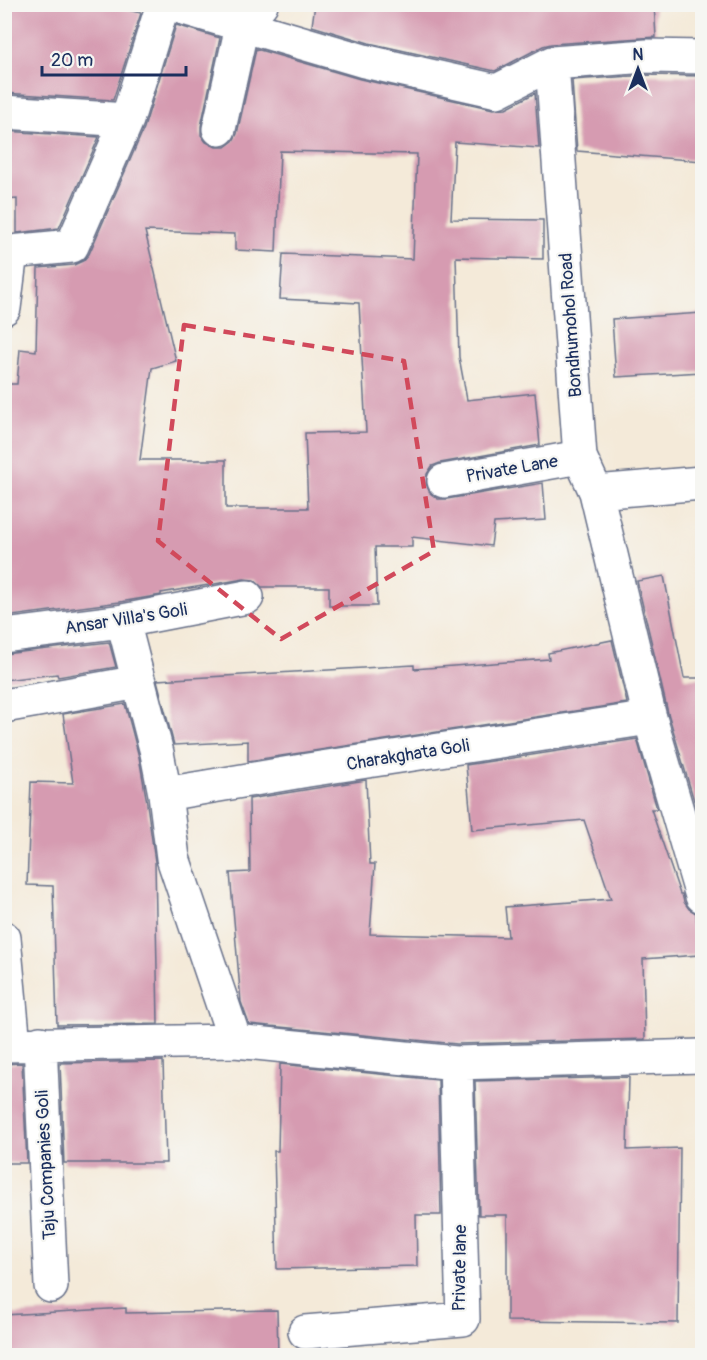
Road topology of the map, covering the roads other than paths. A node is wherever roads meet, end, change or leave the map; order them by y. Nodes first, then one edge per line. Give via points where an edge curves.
1 (163, 4) edge
2 (170, 4) edge
3 (252, 15) edge
4 (702, 57) edge
5 (552, 63) junction
6 (4, 112) edge
7 (127, 120) junction
8 (219, 129) dead end
9 (4, 308) edge
10 (580, 457) junction
11 (444, 481) dead end
12 (702, 483) edge
13 (596, 492) junction
14 (246, 597) dead end
15 (123, 621) junction
16 (4, 636) edge
17 (139, 682) junction
18 (4, 706) edge
19 (650, 718) junction
20 (165, 794) junction
21 (702, 896) edge
22 (4, 938) edge
23 (236, 1041) junction
24 (19, 1044) edge
25 (702, 1056) edge
26 (456, 1063) junction
27 (51, 1286) dead end
28 (305, 1332) dead end

1 - 7 street
2 - 3 street
3 - 5 street via 364,61 497,91
3 - 8 street
4 - 5 street via 647,56
5 - 10 street, Bondhumohol Road
6 - 7 street
7 - 9 street via 72,246 11,252
10 - 11 street, Private Lane
10 - 13 street, Bondhumohol Road
12 - 13 street
13 - 19 street, Bondhumohol Road
14 - 15 street, Ansar Villa's Goli
15 - 16 street, Ansar Villa's Goli
15 - 17 street
17 - 18 street
17 - 20 street
19 - 20 street, Charakghata Goli
19 - 21 street, Bondhumohol Road
20 - 23 street via 173,858
22 - 24 street, Taju Companies Goli
23 - 24 street
23 - 26 street
24 - 27 street, Taju Companies Goli
25 - 26 street
26 - 28 street, Private lane via 463,1319

